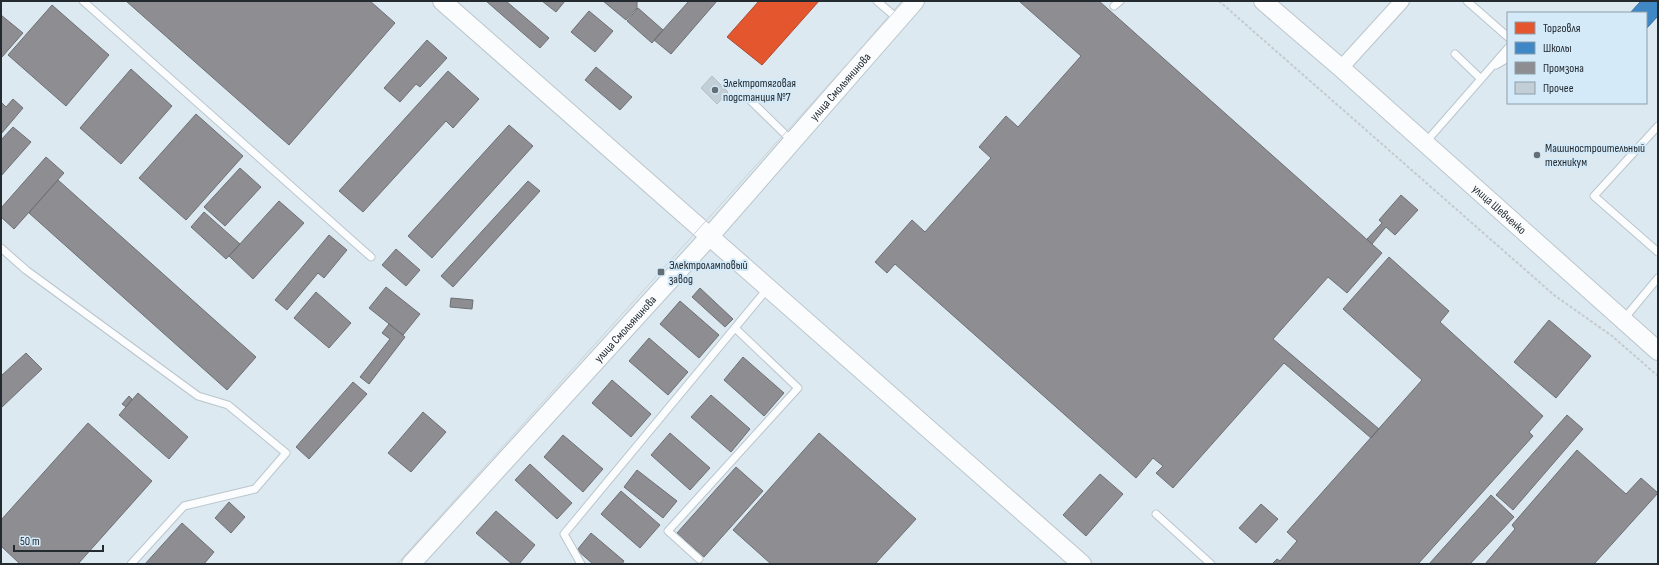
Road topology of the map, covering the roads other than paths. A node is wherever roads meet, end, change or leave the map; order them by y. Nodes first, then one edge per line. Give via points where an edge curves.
1 (82, 1) edge
2 (442, 1) edge
3 (877, 1) edge
4 (915, 1) edge
5 (1263, 1) edge
6 (1402, 1) edge
7 (1467, 1) edge
8 (899, 20) junction
9 (1507, 36) edge
10 (1507, 49) edge
11 (1455, 54) dead end
12 (1507, 59) edge
13 (1341, 68) junction
14 (1491, 68) junction
15 (1482, 79) junction
16 (751, 101) dead end
17 (1658, 126) edge
18 (792, 142) junction
19 (1425, 143) junction
20 (710, 236) junction
21 (1, 248) edge
22 (1658, 252) edge
23 (371, 257) dead end
24 (1658, 278) edge
25 (768, 288) junction
26 (1623, 320) junction
27 (735, 328) junction
28 (1658, 351) edge
29 (1156, 514) dead end
30 (699, 559) dead end
31 (131, 564) edge
32 (411, 564) edge
33 (580, 564) edge
34 (1082, 564) edge
35 (1211, 564) edge

1 - 23 lane
2 - 20 street
3 - 8 lane
4 - 8 street, улица Смольянинова
5 - 13 street, улица Шевченко
6 - 13 street
7 - 9 lane
8 - 18 street, улица Смольянинова
10 - 14 lane
11 - 15 lane
12 - 14 lane
13 - 19 street, улица Шевченко
14 - 15 lane
15 - 19 lane
16 - 18 lane
17 - 22 lane via 1594,196
18 - 20 street, улица Смольянинова
19 - 26 street, улица Шевченко
20 - 25 street
20 - 32 street, улица Смольянинова
21 - 31 lane via 26,270 198,396 228,405 286,453 255,489 184,506
24 - 26 lane
25 - 27 lane
25 - 34 street
26 - 28 street, улица Шевченко
27 - 30 lane via 798,388 668,531
27 - 33 lane via 564,534
29 - 35 lane

